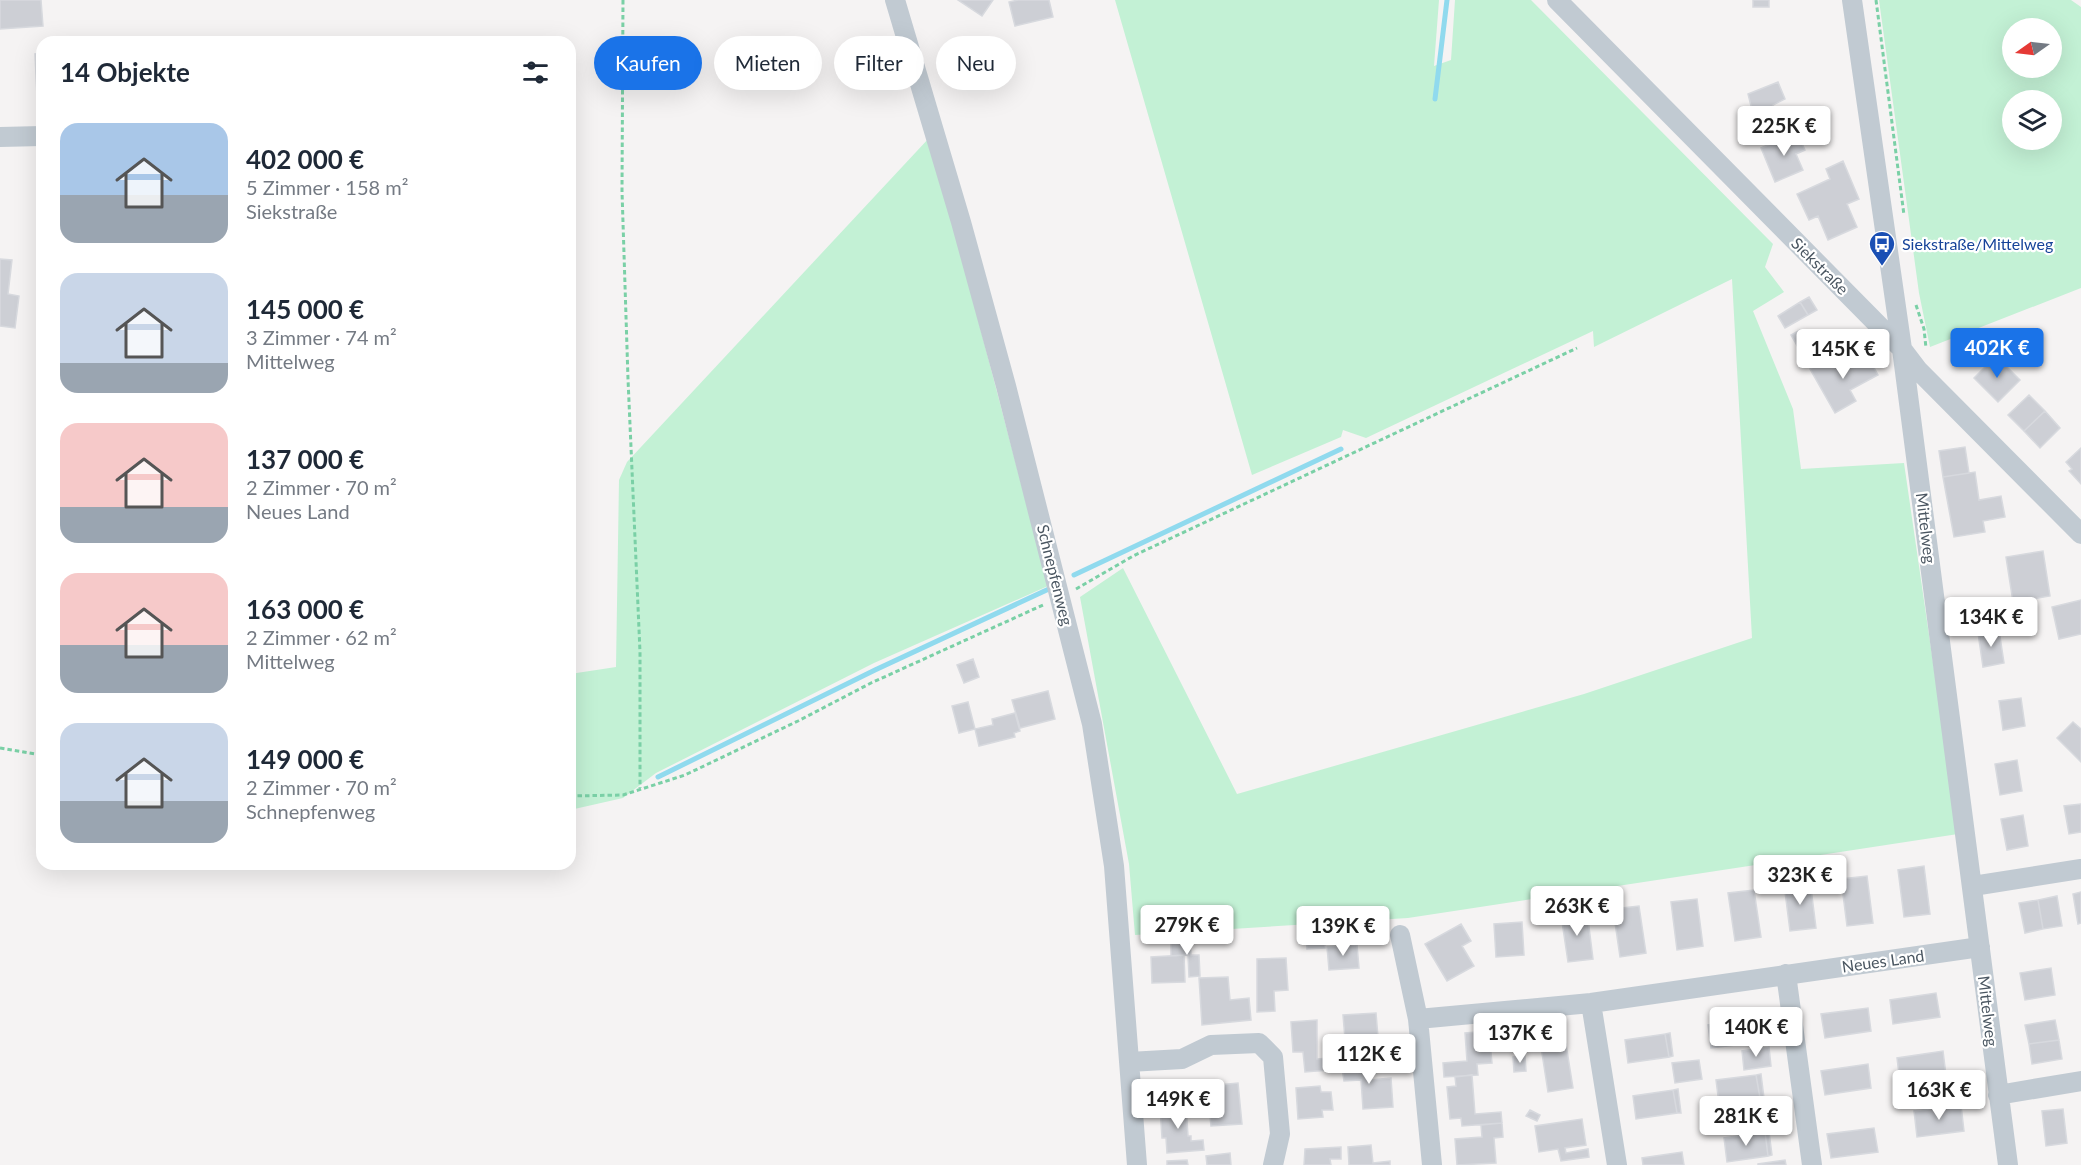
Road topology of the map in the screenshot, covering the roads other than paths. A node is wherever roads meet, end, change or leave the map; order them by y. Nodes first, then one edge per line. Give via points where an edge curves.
1 (895, 0) edge
2 (1557, 0) edge
3 (1852, 0) edge
4 (36, 136) edge
5 (0, 137) edge
6 (1902, 349) junction
7 (2081, 534) edge
8 (2081, 869) edge
9 (1973, 886) junction
10 (1400, 935) dead end
11 (1980, 947) junction
12 (1786, 974) junction
13 (1591, 1003) junction
14 (1418, 1019) junction
15 (1129, 1062) junction
16 (2081, 1081) edge
17 (1998, 1095) junction
18 (1137, 1165) edge
19 (1273, 1165) edge
20 (1432, 1165) edge
21 (1617, 1165) edge
22 (1812, 1165) edge
23 (2008, 1165) edge

1 - 15 street, Schnepfenweg via 961,222 1092,724 1114,866
2 - 6 street, Siekstraße
3 - 6 street, Mittelweg
4 - 5 street
6 - 7 street, Siekstraße via 1918,370
6 - 9 street, Mittelweg
8 - 9 street
9 - 11 street, Mittelweg
10 - 14 street
11 - 12 street, Neues Land
11 - 17 street, Mittelweg via 1989,973
12 - 13 street, Neues Land
12 - 22 street
13 - 14 street, Neues Land
13 - 21 street
14 - 20 street
15 - 18 street, Schnepfenweg
15 - 19 street via 1182,1059 1211,1046 1259,1043 1273,1057 1280,1134
16 - 17 street
17 - 23 street, Mittelweg

